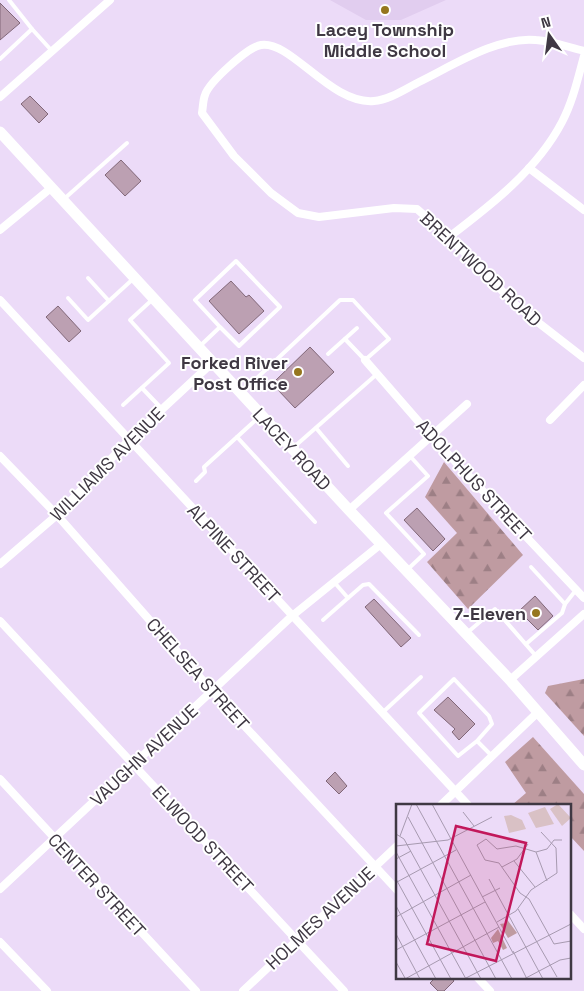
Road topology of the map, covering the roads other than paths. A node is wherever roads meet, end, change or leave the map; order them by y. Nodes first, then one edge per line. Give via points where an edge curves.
1 (9, 0) edge
2 (110, 0) edge
3 (32, 29) junction
4 (52, 51) junction
5 (584, 51) edge
6 (584, 56) edge
7 (0, 58) edge
8 (0, 97) edge
9 (0, 132) edge
10 (127, 143) dead end
11 (529, 168) junction
12 (50, 188) junction
13 (62, 201) junction
14 (584, 210) edge
15 (0, 230) edge
16 (449, 237) junction
17 (88, 278) dead end
18 (133, 279) junction
19 (68, 298) dead end
20 (0, 300) edge
21 (153, 300) junction
22 (109, 301) junction
23 (220, 326) junction
24 (357, 328) dead end
25 (345, 339) junction
26 (198, 347) junction
27 (328, 354) dead end
28 (584, 358) edge
29 (364, 360) junction
30 (212, 362) junction
31 (376, 374) junction
32 (584, 385) edge
33 (142, 388) junction
34 (240, 393) junction
35 (466, 404) dead end
36 (123, 405) dead end
37 (162, 409) junction
38 (261, 416) junction
39 (550, 420) dead end
40 (316, 428) junction
41 (237, 437) junction
42 (432, 437) junction
43 (129, 440) junction
44 (292, 449) junction
45 (0, 456) edge
46 (410, 456) junction
47 (348, 466) dead end
48 (196, 481) dead end
49 (349, 510) junction
50 (57, 515) junction
51 (315, 522) dead end
52 (381, 544) junction
53 (0, 564) edge
54 (531, 567) dead end
55 (406, 571) junction
56 (334, 582) junction
57 (576, 590) junction
58 (348, 598) junction
59 (584, 598) edge
60 (564, 604) junction
61 (584, 614) edge
62 (292, 616) junction
63 (324, 620) dead end
64 (0, 621) edge
65 (466, 634) junction
66 (419, 635) dead end
67 (526, 644) junction
68 (537, 656) junction
69 (421, 677) dead end
70 (510, 680) junction
71 (212, 691) junction
72 (382, 713) junction
73 (538, 713) junction
74 (477, 741) junction
75 (492, 756) junction
76 (133, 765) junction
77 (584, 765) edge
78 (0, 779) edge
79 (455, 791) junction
80 (442, 804) edge
81 (467, 804) edge
82 (54, 839) junction
83 (396, 847) edge
84 (375, 866) junction
85 (0, 888) edge
86 (396, 889) edge
87 (572, 916) edge
88 (584, 928) edge
89 (297, 939) junction
90 (0, 942) edge
91 (479, 978) edge
92 (47, 991) edge
93 (196, 991) edge
94 (243, 991) edge
95 (344, 991) edge
96 (490, 991) edge

1 - 3 lane
2 - 4 street
3 - 4 lane
3 - 7 lane
4 - 8 street
5 - 16 street, BRENTWOOD ROAD via 535,40 512,42 482,51 390,97 373,102 353,99 275,47 262,44 241,57 205,93 202,113 234,156 271,193 298,213 332,216 408,207 417,209
6 - 11 street via 562,122
9 - 12 main road, LACEY ROAD
10 - 13 lane
11 - 14 street
11 - 16 street via 485,210
12 - 13 main road, LACEY ROAD
12 - 15 street
13 - 18 main road, LACEY ROAD
16 - 28 street, BRENTWOOD ROAD via 517,306
17 - 22 lane
18 - 21 main road, LACEY ROAD
18 - 22 lane
19 - 22 lane via 88,320
20 - 43 street, ALPINE STREET
21 - 26 main road, LACEY ROAD
21 - 33 lane via 130,320 169,364
23 - 23 lane via 239,346 280,308 236,261 195,300
23 - 26 lane
24 - 25 lane
25 - 27 lane
25 - 29 lane
26 - 30 main road, LACEY ROAD
29 - 31 street, ADOLPHUS STREET
29 - 34 lane via 389,339 353,300 340,300
30 - 34 main road, LACEY ROAD
30 - 37 street, WILLIAMS AVENUE
31 - 40 lane
31 - 42 street, ADOLPHUS STREET
32 - 39 street
33 - 36 lane
33 - 37 lane
34 - 38 main road, LACEY ROAD
35 - 42 street
37 - 43 street, WILLIAMS AVENUE
38 - 41 lane
38 - 44 main road, LACEY ROAD
40 - 44 lane
40 - 47 lane
41 - 48 lane via 204,467 205,472
41 - 51 lane
42 - 46 street
42 - 57 street, ADOLPHUS STREET
43 - 50 street, WILLIAMS AVENUE
43 - 62 street, ALPINE STREET
44 - 49 main road, LACEY ROAD
45 - 50 street, CHELSEA STREET
46 - 49 street
46 - 55 lane via 428,476 386,513 424,554
49 - 52 main road, LACEY ROAD
50 - 53 street, WILLIAMS AVENUE
50 - 71 street, CHELSEA STREET
52 - 55 main road, LACEY ROAD
52 - 56 street, VAUGHN AVENUE
54 - 60 lane
55 - 65 main road, LACEY ROAD
56 - 58 lane
56 - 62 street, VAUGHN AVENUE
57 - 59 street, ADOLPHUS STREET
57 - 60 lane
58 - 63 lane
58 - 66 lane via 369,584
60 - 67 lane via 562,613
61 - 68 street
62 - 71 street, VAUGHN AVENUE
62 - 72 street, ALPINE STREET
64 - 76 street, ELWOOD STREET
65 - 67 lane via 495,609
65 - 70 main road, LACEY ROAD
67 - 68 lane
68 - 70 street
69 - 72 lane
70 - 73 main road, LACEY ROAD
71 - 76 street, VAUGHN AVENUE
71 - 84 street, CHELSEA STREET
72 - 79 street, ALPINE STREET
73 - 75 street
73 - 77 main road, LACEY ROAD
74 - 74 lane via 492,724 489,716 454,679 419,713 458,756
74 - 75 lane
75 - 79 street
76 - 82 street, VAUGHN AVENUE
76 - 89 street, ELWOOD STREET
78 - 82 street, CENTER STREET
79 - 80 street
79 - 81 street, ALPINE STREET
82 - 85 street, VAUGHN AVENUE
82 - 93 street, CENTER STREET
83 - 84 street, HOLMES AVENUE
84 - 86 street, CHELSEA STREET
84 - 89 street, HOLMES AVENUE
87 - 88 street
89 - 94 street, HOLMES AVENUE
89 - 95 street, ELWOOD STREET
90 - 92 street
91 - 96 street

